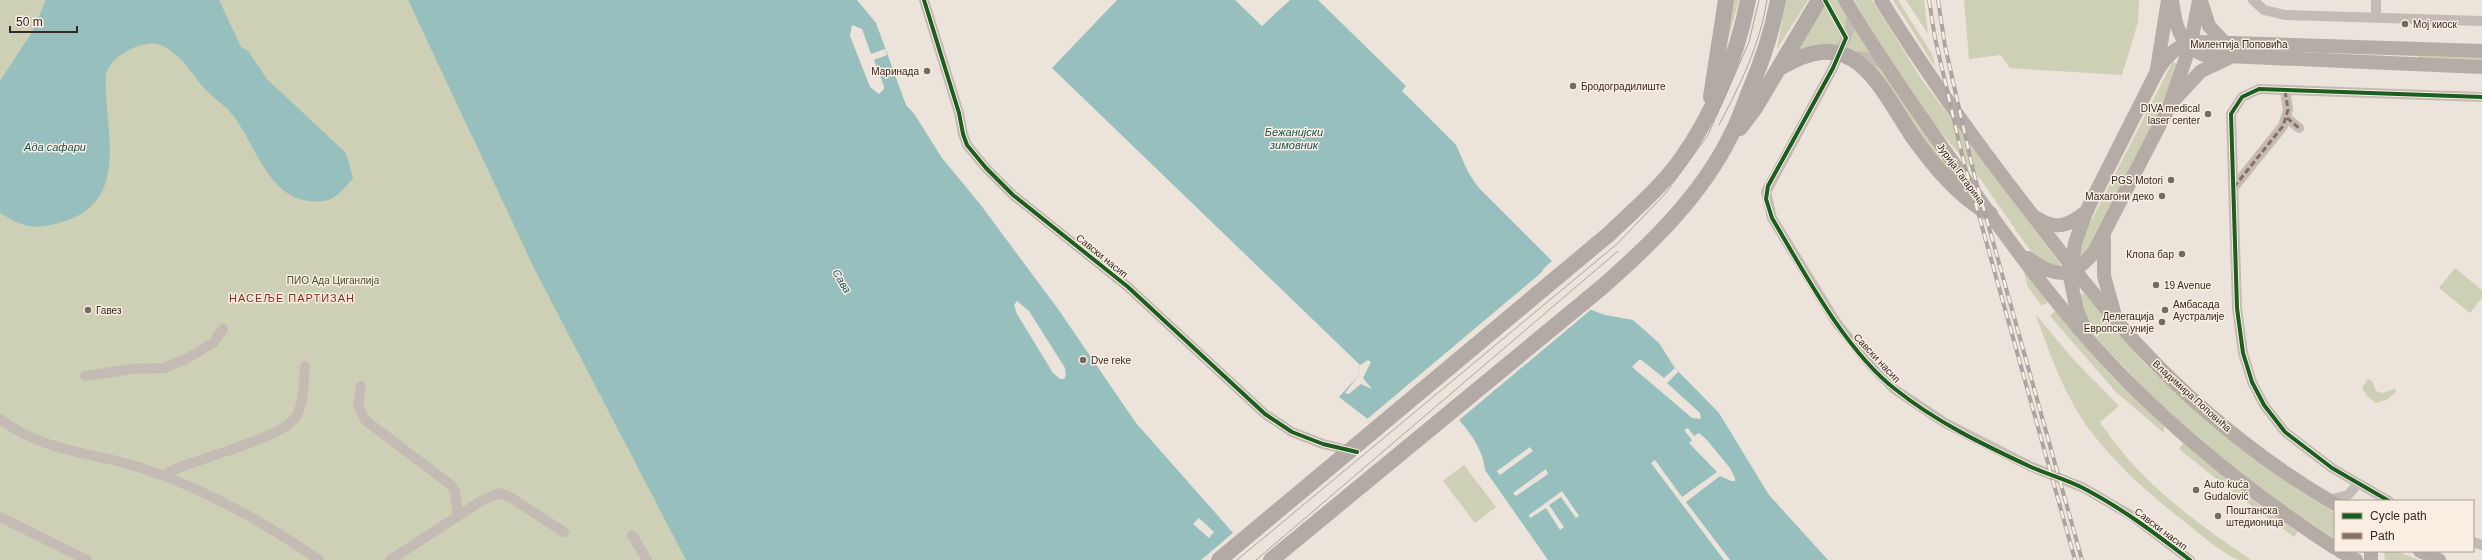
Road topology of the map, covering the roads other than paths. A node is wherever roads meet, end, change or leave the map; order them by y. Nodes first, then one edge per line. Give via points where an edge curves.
1 (924, 0) edge
2 (1726, 0) edge
3 (1748, 0) edge
4 (1778, 0) edge
5 (1819, 0) edge
6 (1845, 0) edge
7 (1882, 0) edge
8 (2168, 0) edge
9 (2172, 0) edge
10 (2200, 0) edge
11 (2253, 0) edge
12 (2376, 0) edge
13 (1853, 13) junction
14 (2376, 17) junction
15 (2482, 21) edge
16 (2225, 43) junction
17 (2189, 45) junction
18 (2482, 51) edge
19 (2234, 57) junction
20 (1781, 67) junction
21 (1888, 67) junction
22 (2482, 67) edge
23 (1833, 68) junction
24 (2156, 73) junction
25 (2286, 90) junction
26 (2482, 97) edge
27 (2169, 107) junction
28 (1709, 111) junction
29 (2287, 118) junction
30 (2299, 128) dead end
31 (1730, 137) junction
32 (2234, 187) junction
33 (2088, 210) junction
34 (1990, 214) junction
35 (2033, 216) junction
36 (2105, 234) junction
37 (2016, 248) junction
38 (2072, 269) junction
39 (2121, 327) junction
40 (223, 329) dead end
41 (2089, 339) junction
42 (305, 366) dead end
43 (85, 376) dead end
44 (361, 386) dead end
45 (0, 419) edge
46 (1357, 452) dead end
47 (164, 476) junction
48 (2357, 486) junction
49 (2336, 500) edge
50 (2353, 500) edge
51 (2387, 500) edge
52 (2331, 502) edge
53 (458, 516) junction
54 (0, 517) edge
55 (564, 532) dead end
56 (632, 535) dead end
57 (2334, 547) edge
58 (2342, 552) edge
59 (2422, 552) edge
60 (87, 560) edge
61 (319, 560) edge
62 (390, 560) edge
63 (646, 560) edge
64 (1219, 560) edge
65 (1271, 560) edge
66 (2190, 560) edge
67 (2356, 560) edge
68 (2439, 560) edge

1 - 46 street, Савски насип via 967,146 986,168 1013,195 1128,287 1265,414 1292,432 1323,444
2 - 28 main road
3 - 28 main road via 1731,60
4 - 31 main road via 1764,56
5 - 20 main road
6 - 13 main road, Јурија Гагарина
7 - 35 main road via 1957,115
8 - 24 main road
9 - 17 main road via 2178,31
10 - 16 main road via 2209,26
10 - 17 main road
11 - 14 street via 2264,10 2277,14
12 - 14 street
13 - 21 main road, Јурија Гагарина
13 - 23 street, Савски насип via 1850,30
14 - 15 street
16 - 17 main road, Милентија Поповића
16 - 18 main road, Милентија Поповића
17 - 19 main road, Милентија Поповића via 2204,55
17 - 24 main road, Милентија Поповића via 2166,57
17 - 27 main road, Милентија Поповића
19 - 22 main road, Милентија Поповића
19 - 27 main road via 2202,71
20 - 31 main road via 1755,108
20 - 34 main road, bridge via 1799,56 1816,51 1831,51 1862,66 1876,81 1912,137 1951,183 1970,201
21 - 23 street via 1869,57 1857,56
21 - 34 main road, Јурија Гагарина
23 - 66 street, Савски насип via 1768,186 1766,199 1772,218 1836,322 1881,376 1921,408 2026,464 2084,488 2132,516
24 - 33 main road, Милентија Поповића
25 - 26 street
25 - 29 street
25 - 32 street via 2252,91 2236,104 2230,119
27 - 36 main road, Милентија Поповића
28 - 64 main road, bridge via 1679,162 1644,202
29 - 30 street
29 - 32 street via 2275,137
31 - 65 main road via 1688,200 1633,259
32 - 48 street via 2237,308 2243,353 2256,390 2272,417 2285,432
33 - 35 main road via 2064,226 2046,224
33 - 38 main road, Милентија Поповића via 2075,243
34 - 37 main road, Јурија Гагарина
35 - 38 main road
36 - 38 main road, Милентија Поповића via 2094,252
36 - 39 main road via 2103,265 2106,287
37 - 38 main road via 2044,268
37 - 41 main road, Јурија Гагарина
38 - 39 main road, Владимира Поповића
38 - 41 main road, Милентија Поповића via 2077,311
39 - 52 main road, Владимира Поповића via 2174,382 2223,425 2287,474
40 - 43 street via 213,343 164,368 132,369
41 - 57 main road via 2128,382 2189,439 2264,499
42 - 47 street via 301,404 297,416 289,426
44 - 53 street via 358,405 365,420 451,485 455,491
45 - 47 street via 45,445 110,459
47 - 61 street via 220,500
48 - 49 street via 2348,495
48 - 50 street
48 - 51 street
53 - 55 street via 499,493 510,497
53 - 62 street
54 - 60 street
56 - 63 street
58 - 67 main road
59 - 68 main road

